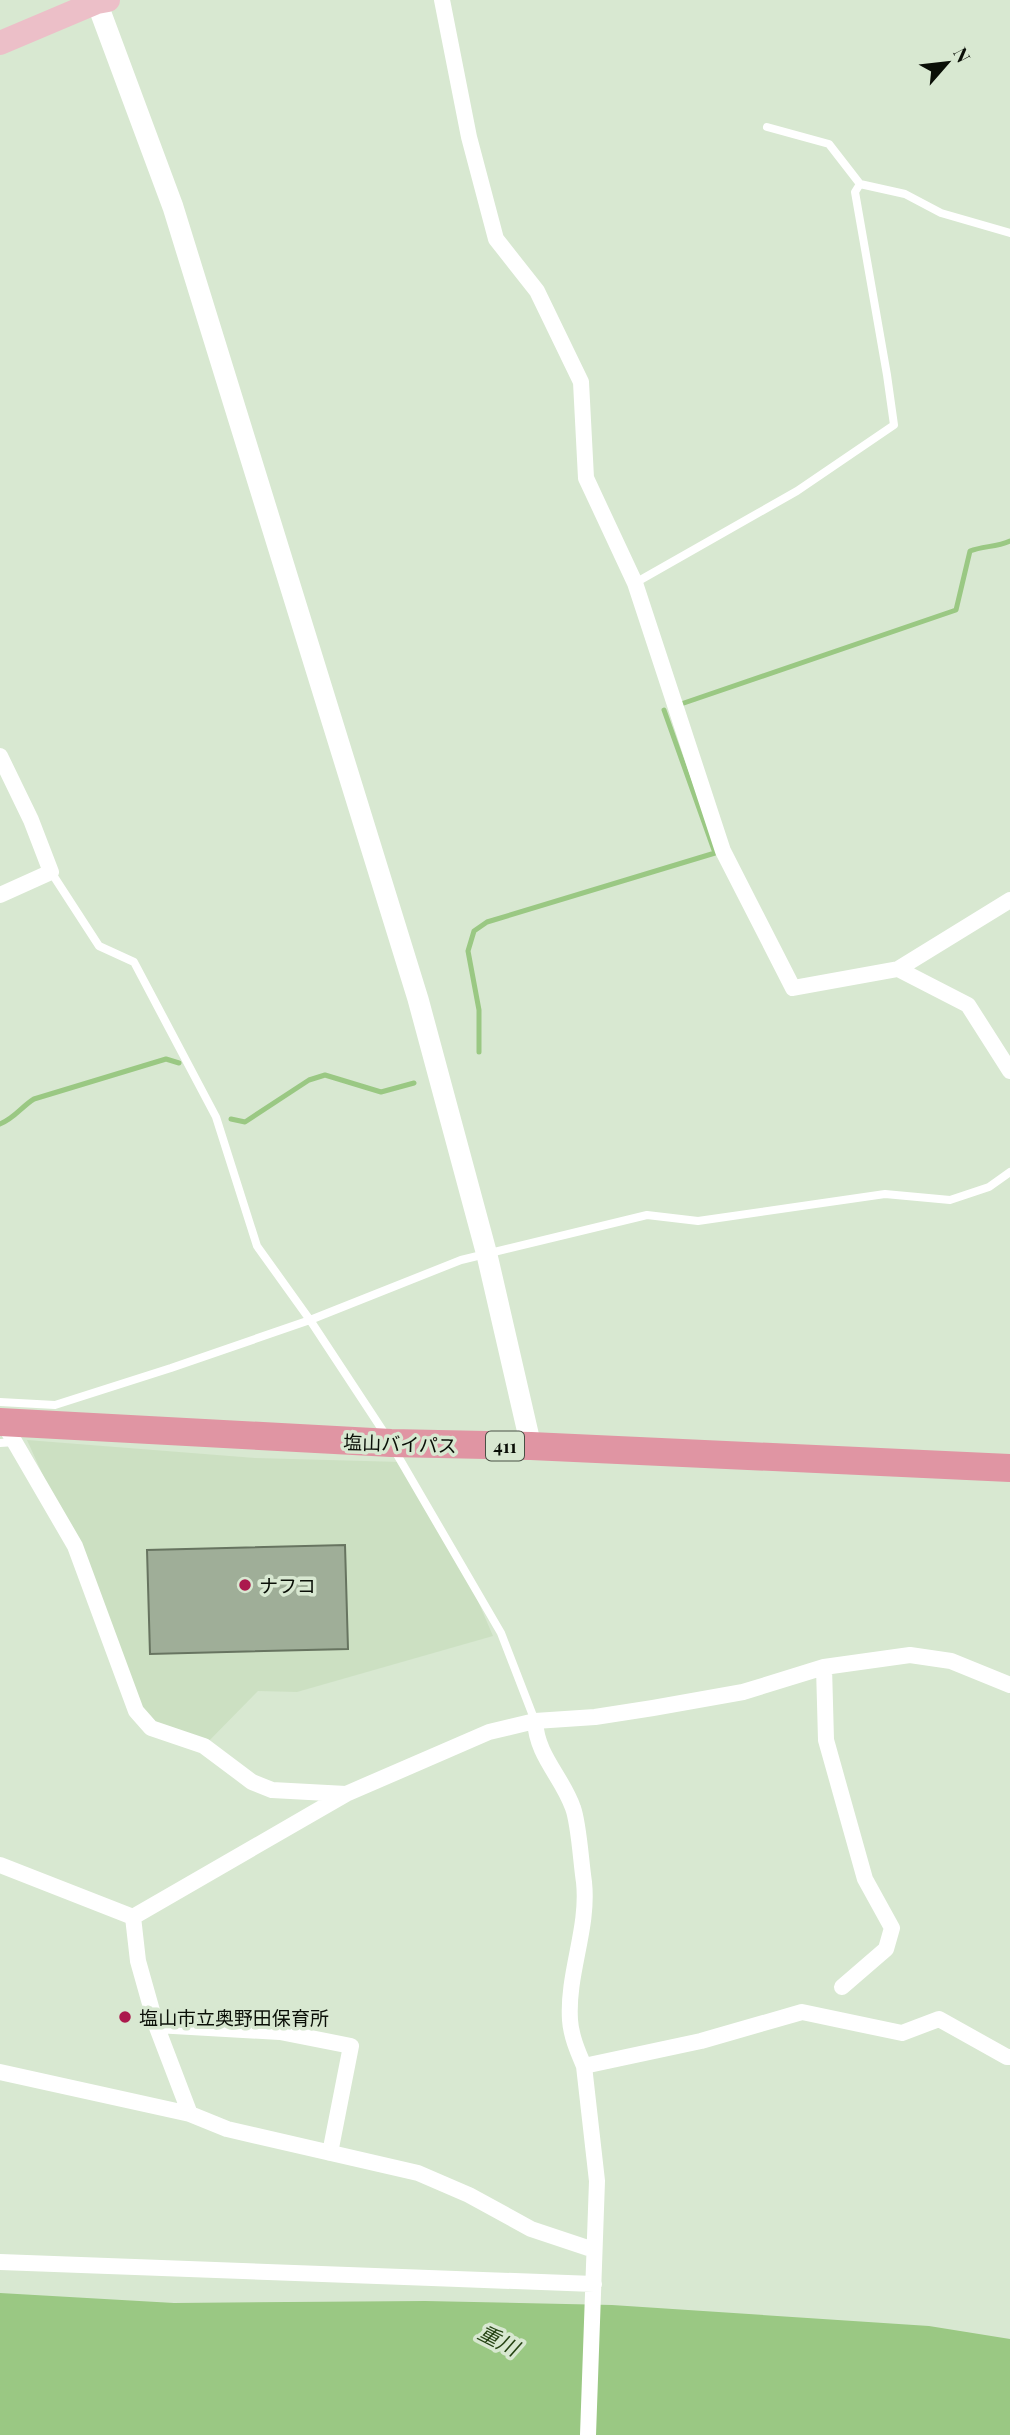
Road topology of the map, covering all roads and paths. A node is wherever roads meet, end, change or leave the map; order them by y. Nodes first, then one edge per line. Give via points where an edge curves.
1 (442, 0) edge
2 (100, 1) edge
3 (0, 43) edge
4 (767, 127) dead end
5 (860, 184) junction
6 (1010, 233) edge
7 (635, 583) junction
8 (0, 756) edge
9 (51, 872) junction
10 (0, 895) edge
11 (1010, 900) edge
12 (898, 969) junction
13 (1010, 1071) edge
14 (1010, 1172) edge
15 (487, 1255) junction
16 (310, 1320) junction
17 (3, 1425) edge
18 (391, 1443) junction
19 (531, 1446) junction
20 (1010, 1468) edge
21 (824, 1667) junction
22 (1010, 1685) edge
23 (535, 1721) junction
24 (346, 1794) junction
25 (0, 1865) edge
26 (133, 1917) junction
27 (842, 1987) dead end
28 (156, 2025) junction
29 (1010, 2057) edge
30 (584, 2066) junction
31 (0, 2072) edge
32 (190, 2114) junction
33 (330, 2153) junction
34 (594, 2250) junction
35 (0, 2262) edge
36 (594, 2284) junction
37 (588, 2435) edge

1 - 7 street via 469,137 496,239 537,291 581,382 586,478
2 - 3 main road
2 - 15 street via 173,207 321,681 418,999
4 - 5 lane via 830,144
5 - 6 lane via 905,194 941,213
5 - 7 lane via 855,192 894,425 797,491
7 - 12 street via 723,851 793,988
8 - 9 street
9 - 10 street
9 - 16 lane via 99,946 134,962 216,1117 257,1246
11 - 12 street
12 - 13 street via 968,1005
14 - 15 lane via 989,1187 950,1200 885,1194 698,1222 647,1215
15 - 16 lane via 461,1260
15 - 19 street
16 - 17 lane
16 - 18 lane
17 - 18 highway, 塩山バイパス / 411
17 - 24 street via 75,1546 136,1711 151,1728 204,1746 252,1782 272,1790
18 - 19 highway, 塩山バイパス / 411
18 - 23 lane via 501,1633
19 - 20 highway, 塩山バイパス / 411
21 - 22 street via 910,1655 951,1661
21 - 23 street via 743,1692 595,1717
21 - 27 street via 826,1740 865,1879 892,1928 886,1949
23 - 24 street via 489,1732
23 - 30 street via 536,1740 573,1809 577,1834 584,1914 570,2021
24 - 26 street
25 - 26 street
26 - 28 street via 138,1961
28 - 32 street
28 - 33 street via 281,2032 351,2046
29 - 30 street via 939,2019 902,2033 802,2012 701,2041
30 - 34 street via 597,2181
31 - 32 street
32 - 33 street via 227,2129
33 - 34 street via 418,2173 530,2229
34 - 36 street
35 - 36 street
36 - 37 street

